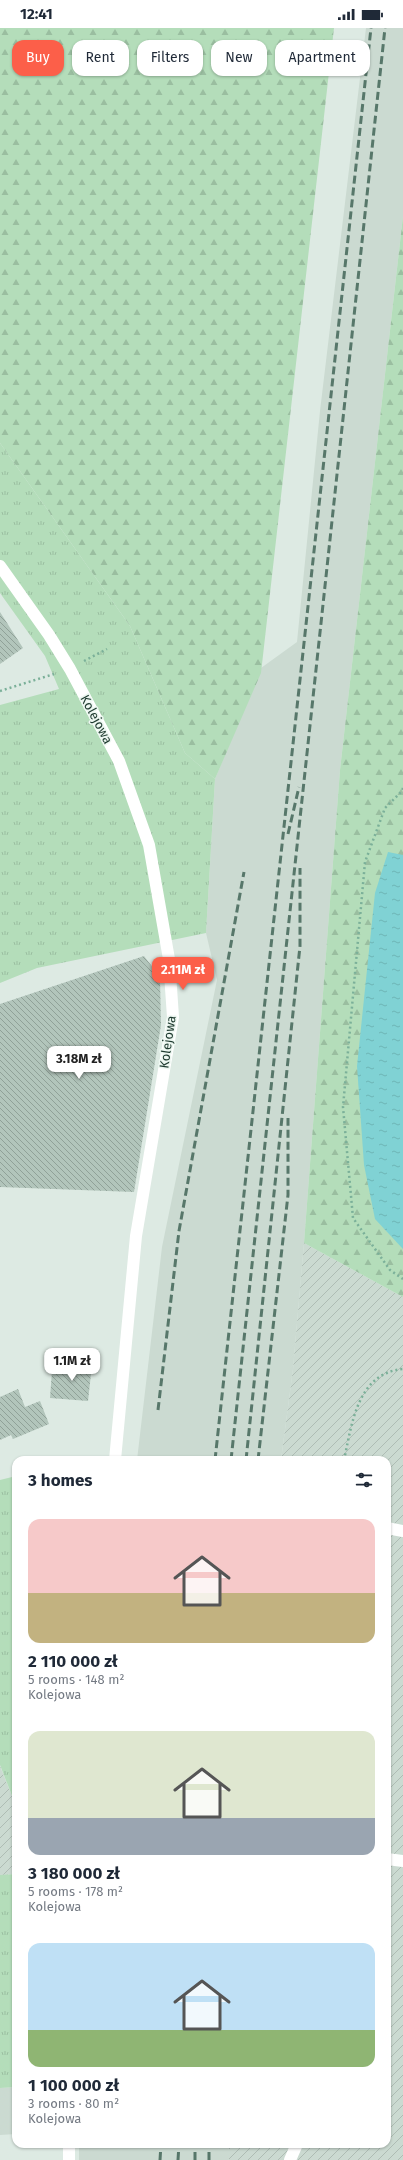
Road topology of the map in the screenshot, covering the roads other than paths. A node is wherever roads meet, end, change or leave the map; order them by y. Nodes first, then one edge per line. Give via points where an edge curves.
1 (0, 566) edge
2 (115, 1456) edge
3 (391, 1529) edge
4 (403, 1531) edge
5 (391, 1859) edge
6 (403, 1861) edge
7 (69, 2148) edge
8 (295, 2148) edge
9 (69, 2160) edge
10 (290, 2160) edge

1 - 2 street, Kolejowa via 70,669 119,761 149,845 169,959 172,1017 136,1236
3 - 4 street
5 - 6 street
7 - 9 street
8 - 10 street

